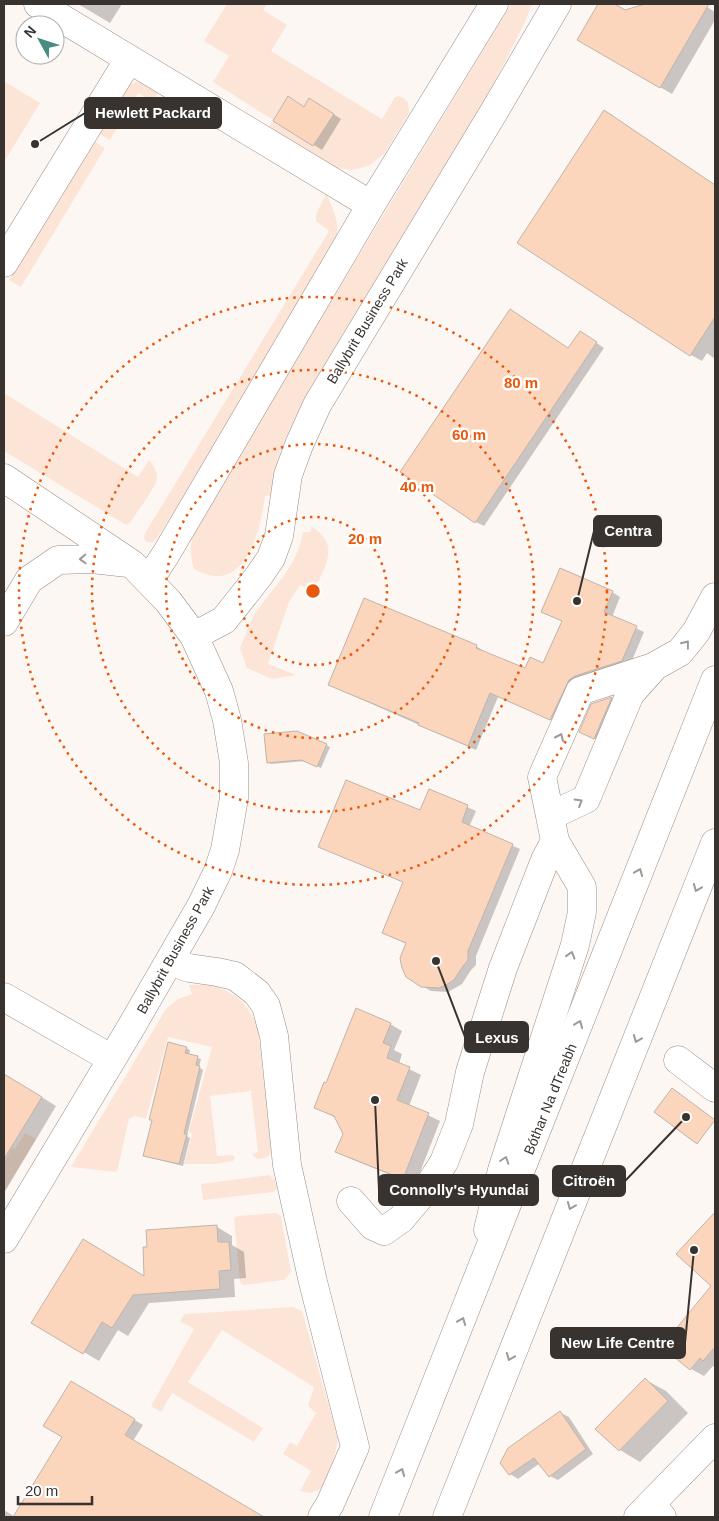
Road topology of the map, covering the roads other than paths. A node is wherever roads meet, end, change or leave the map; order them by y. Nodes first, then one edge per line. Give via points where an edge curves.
1 (38, 4) edge
2 (494, 4) edge
3 (557, 4) edge
4 (129, 58) junction
5 (371, 205) junction
6 (4, 264) edge
7 (4, 478) edge
8 (140, 572) junction
9 (715, 597) edge
10 (4, 622) edge
11 (194, 636) junction
12 (655, 666) junction
13 (715, 680) edge
14 (553, 829) junction
15 (715, 842) edge
16 (170, 961) junction
17 (4, 997) edge
18 (112, 1059) junction
19 (678, 1060) dead end
20 (715, 1088) edge
21 (351, 1201) dead end
22 (4, 1239) edge
23 (474, 1292) junction
24 (715, 1438) edge
25 (650, 1513) edge
26 (322, 1517) edge
27 (383, 1517) edge
28 (447, 1517) edge

1 - 4 main road
2 - 5 main road
3 - 11 main road, Ballybrit Business Park via 317,405 288,475 279,536 270,558 224,620
4 - 5 main road
4 - 6 main road
5 - 8 main road via 166,554
7 - 8 main road, Ballybrit Business Park
8 -> 10 main road via 92,559 58,560 29,580
8 - 11 main road, Ballybrit Business Park via 168,601
12 -> 9 main road via 680,652 696,632
11 - 16 main road, Ballybrit Business Park via 222,701 234,763 234,798 226,850 218,871
14 -> 12 main road via 586,799 630,694
14 -> 12 main road via 542,777 580,691
23 -> 13 main road, Bóthar Na dTreabh
14 - 21 main road via 545,860 503,968 470,1072 459,1124 444,1162 401,1219 384,1231 373,1226
23 -> 14 main road via 502,1170 572,954 582,912 582,887
15 -> 28 main road
16 - 18 main road, Ballybrit Business Park
16 - 26 main road via 234,976 257,993 266,1006 274,1036 287,1165 355,1447
17 - 18 main road
18 - 22 main road, Ballybrit Business Park
19 - 20 main road
27 -> 23 main road, Bóthar Na dTreabh
24 - 25 main road

